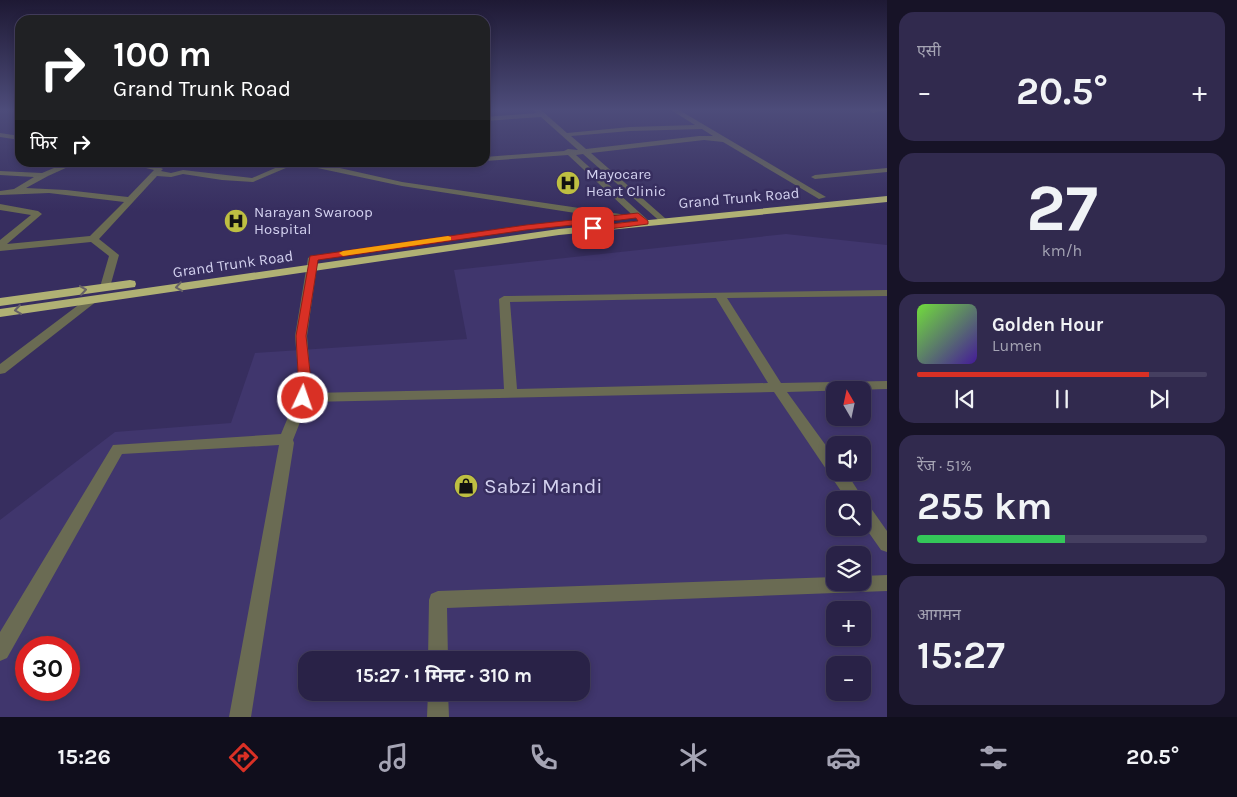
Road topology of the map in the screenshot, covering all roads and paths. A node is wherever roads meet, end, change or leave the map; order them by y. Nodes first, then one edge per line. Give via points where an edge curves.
1 (573, 143) edge
2 (671, 143) edge
3 (728, 143) edge
4 (564, 147) dead end
5 (583, 152) junction
6 (570, 153) junction
7 (490, 159) edge
8 (63, 167) edge
9 (150, 167) edge
10 (285, 167) edge
11 (325, 167) edge
12 (887, 170) edge
13 (0, 173) edge
14 (156, 173) junction
15 (42, 175) junction
16 (783, 175) junction
17 (809, 177) junction
18 (803, 186) junction
19 (17, 191) junction
20 (887, 191) edge
21 (0, 193) edge
22 (822, 197) junction
23 (887, 199) edge
24 (131, 200) junction
25 (0, 207) edge
26 (620, 217) junction
27 (660, 217) junction
28 (641, 219) junction
29 (94, 239) junction
30 (0, 247) edge
31 (313, 263) junction
32 (105, 287) junction
33 (887, 293) edge
34 (719, 295) junction
35 (93, 299) junction
36 (0, 302) edge
37 (0, 313) edge
38 (0, 370) edge
39 (887, 386) edge
40 (778, 388) junction
41 (511, 394) junction
42 (303, 398) junction
43 (287, 443) dead end
44 (826, 457) edge
45 (871, 522) edge
46 (887, 545) edge
47 (887, 583) edge
48 (0, 651) edge
49 (438, 651) edge
50 (438, 701) edge
51 (240, 717) edge
52 (438, 717) edge

1 - 5 street
2 - 5 street
3 - 16 street
4 - 6 street
5 - 6 street
5 - 27 street
6 - 7 street
6 - 28 street
8 - 15 street
9 - 14 street via 160,169
10 - 14 street via 253,180 183,172 171,175
11 - 26 street via 402,184
12 - 17 street
13 - 15 street
14 - 24 street
15 - 19 street
16 - 17 street
16 - 18 street
17 - 18 street
18 - 22 street
19 - 21 street
19 - 24 street via 82,193
20 - 22 highway, Grand Trunk Road
22 - 27 highway, Grand Trunk Road
23 - 27 highway, Grand Trunk Road
24 - 29 street
25 - 30 street via 38,214
26 - 28 highway, Grand Trunk Road
26 - 31 highway, Grand Trunk Road via 526,228
27 - 28 highway, Grand Trunk Road
28 - 31 highway, Grand Trunk Road
29 - 30 street
29 - 32 street via 114,255
31 - 32 highway, Grand Trunk Road
31 -> 35 highway, Grand Trunk Road
31 - 42 street via 301,336
36 -> 32 highway, Grand Trunk Road
33 - 34 street
34 - 40 street
34 - 41 street via 504,299
35 -> 37 highway, Grand Trunk Road
35 - 38 street
39 - 40 street
40 - 41 street
40 - 44 street
41 - 42 street
42 - 48 street via 286,438 118,449
43 - 51 street
45 - 46 street
47 - 49 street via 438,600
50 - 52 street

